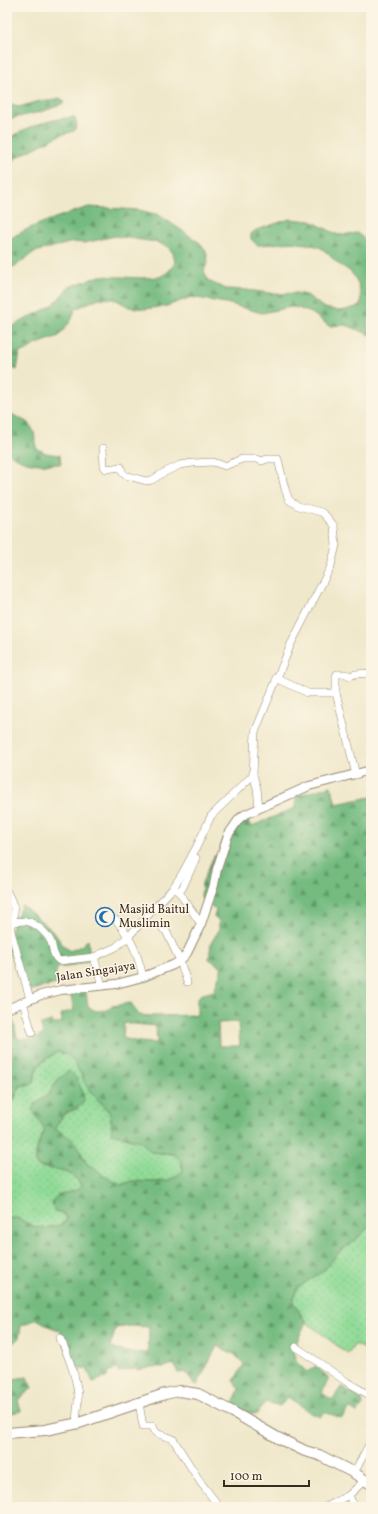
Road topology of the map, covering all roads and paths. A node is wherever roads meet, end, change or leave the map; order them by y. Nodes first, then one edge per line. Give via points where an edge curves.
1 (104, 448) dead end
2 (371, 673) edge
3 (276, 678) junction
4 (336, 693) junction
5 (371, 770) edge
6 (253, 775) junction
7 (356, 775) junction
8 (259, 808) junction
9 (198, 852) dead end
10 (176, 890) junction
11 (7, 892) edge
12 (116, 920) dead end
13 (201, 924) junction
14 (11, 925) junction
15 (163, 929) dead end
16 (7, 936) edge
17 (129, 936) junction
18 (94, 957) junction
19 (180, 961) junction
20 (143, 977) junction
21 (187, 982) dead end
22 (102, 986) junction
23 (27, 1000) junction
24 (7, 1009) edge
25 (32, 1033) dead end
26 (60, 1338) dead end
27 (296, 1348) dead end
28 (371, 1396) edge
29 (139, 1403) junction
30 (77, 1423) junction
31 (7, 1433) edge
32 (371, 1441) edge
33 (354, 1473) junction
34 (368, 1482) edge
35 (349, 1495) junction
36 (218, 1505) dead end
37 (326, 1507) edge
38 (354, 1507) edge

1 - 3 street via 106,469 121,467 125,475 146,481 180,465 213,462 225,466 242,459 278,459 289,500 298,506 321,512 332,522 336,545 331,566
2 - 4 street via 350,676 337,674
3 - 4 street via 308,693
3 - 6 street via 255,732
4 - 7 street
5 - 7 street, Jalan Singajaya
6 - 8 street
6 - 10 street via 211,816
7 - 8 street, Jalan Singajaya via 309,786
8 - 13 street, Jalan Singajaya via 244,815 228,835
9 - 10 street via 183,887
10 - 13 street
10 - 17 street
11 - 14 street via 15,910
12 - 17 street
13 - 19 street, Jalan Singajaya via 188,953
14 - 16 street
14 - 18 street via 26,921 46,933 57,960
14 - 23 street
15 - 19 street
17 - 18 street via 116,947
17 - 20 street via 138,956
18 - 22 street
19 - 20 street, Jalan Singajaya
19 - 21 street
20 - 22 street, Jalan Singajaya
22 - 23 street, Jalan Singajaya via 61,990
23 - 24 street, Jalan Singajaya
23 - 25 street
26 - 30 street via 78,1393
27 - 28 street
29 - 30 main road
29 - 33 main road via 174,1392 195,1393 278,1438
29 - 36 street via 143,1426 153,1426 158,1435 173,1439
30 - 31 main road via 46,1430
32 - 33 street
33 - 34 main road
34 - 35 street
35 - 37 street
35 - 38 street

